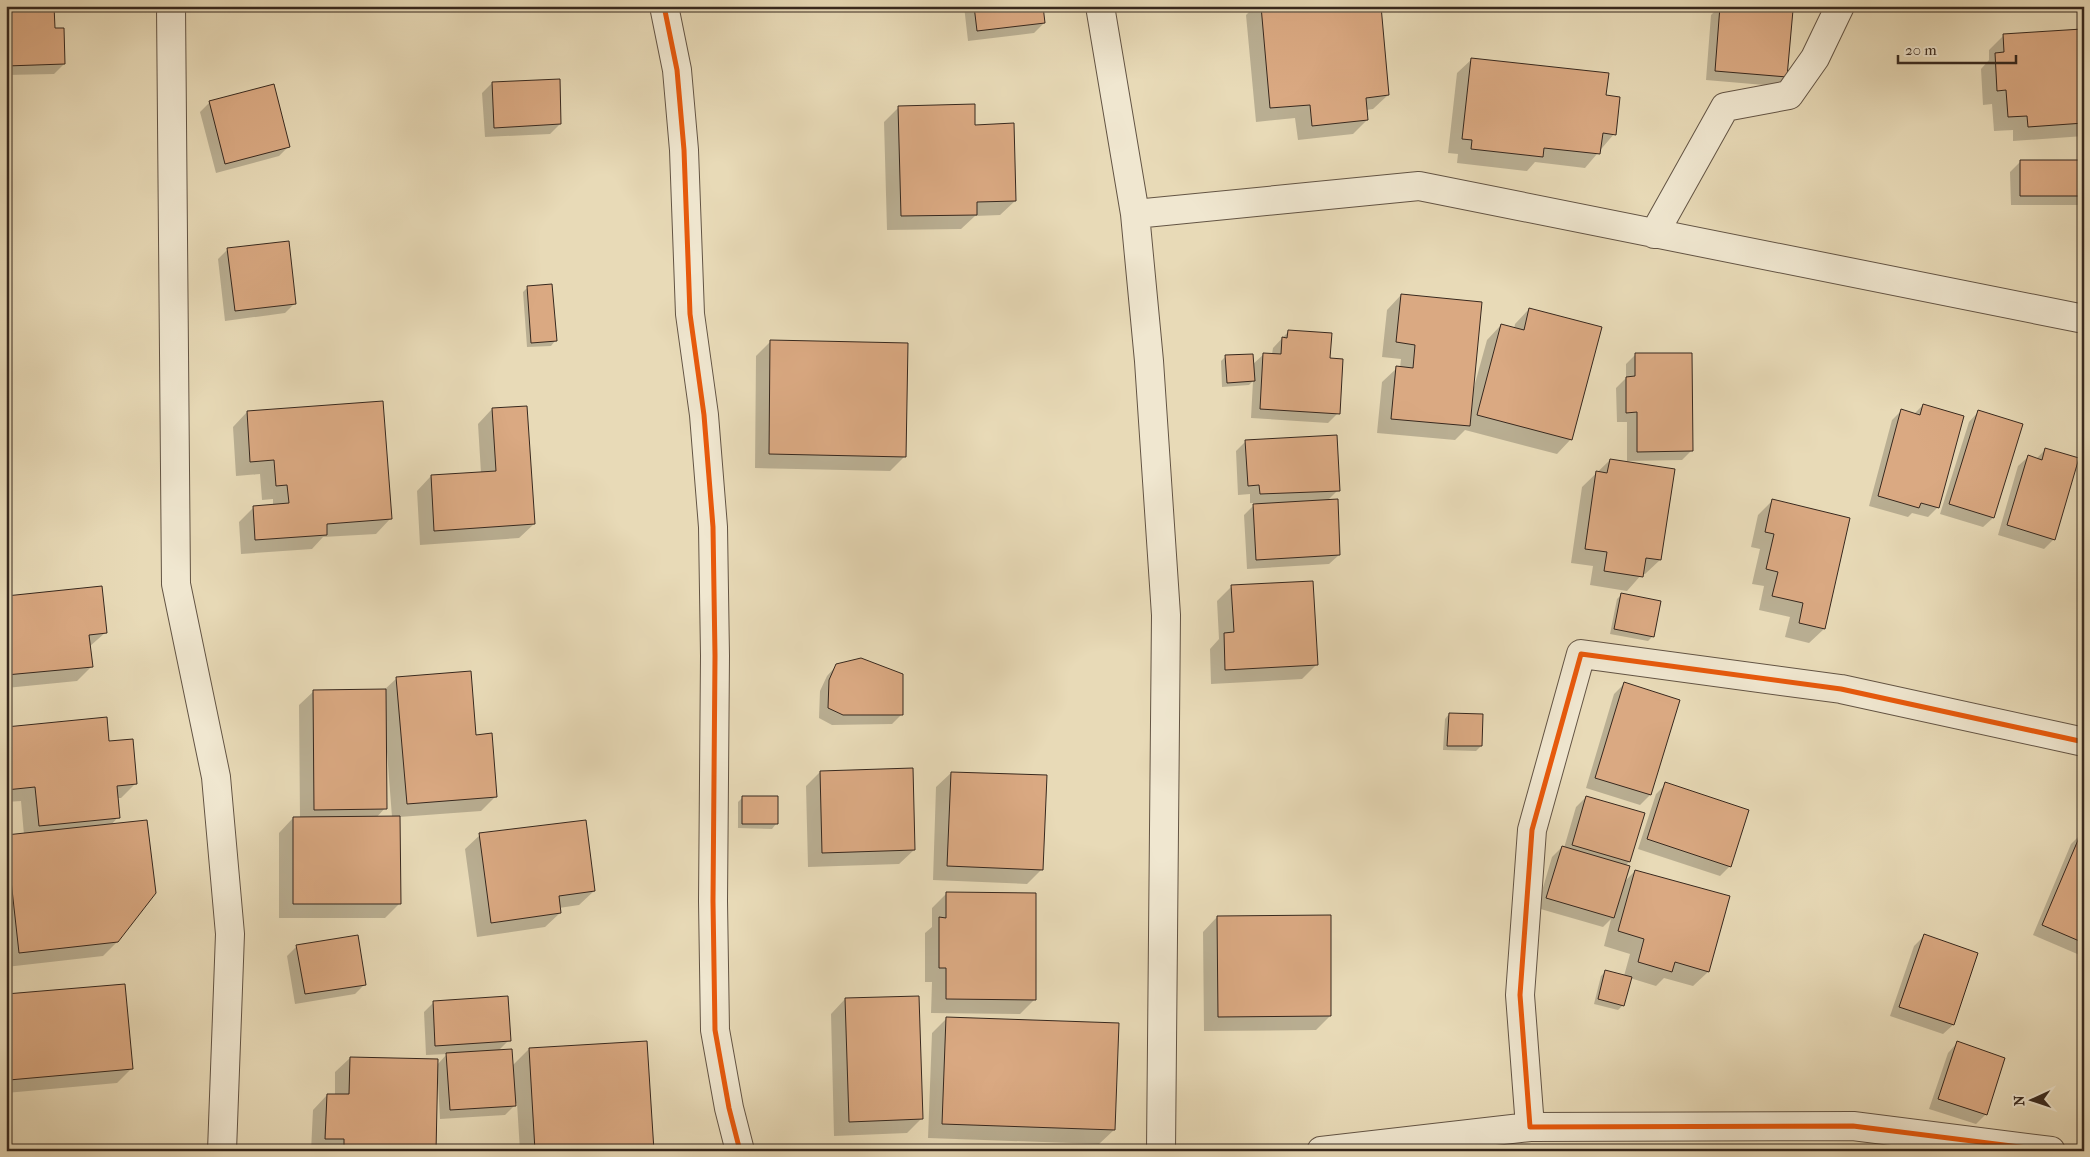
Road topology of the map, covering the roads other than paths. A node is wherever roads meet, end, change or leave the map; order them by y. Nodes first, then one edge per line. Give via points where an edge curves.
1 (171, 6) edge
2 (664, 6) edge
3 (1100, 6) edge
4 (1840, 6) edge
5 (1135, 214) junction
6 (1654, 234) junction
7 (2084, 319) edge
8 (2084, 742) edge
9 (1530, 1127) junction
10 (222, 1151) edge
11 (740, 1151) edge
12 (1161, 1151) edge
13 (1321, 1151) edge
14 (2052, 1151) edge

1 - 10 street via 176,584 216,777 229,924
2 - 11 street via 677,70 684,150 690,314 704,415 713,527 715,1030
3 - 5 street
4 - 6 street via 1815,58 1788,95 1725,108
5 - 6 street via 1419,186
5 - 12 street via 1149,360 1166,615
6 - 7 street
8 - 9 street via 1841,689 1581,654 1532,830 1520,995
9 - 13 street
9 - 14 street via 1853,1126

